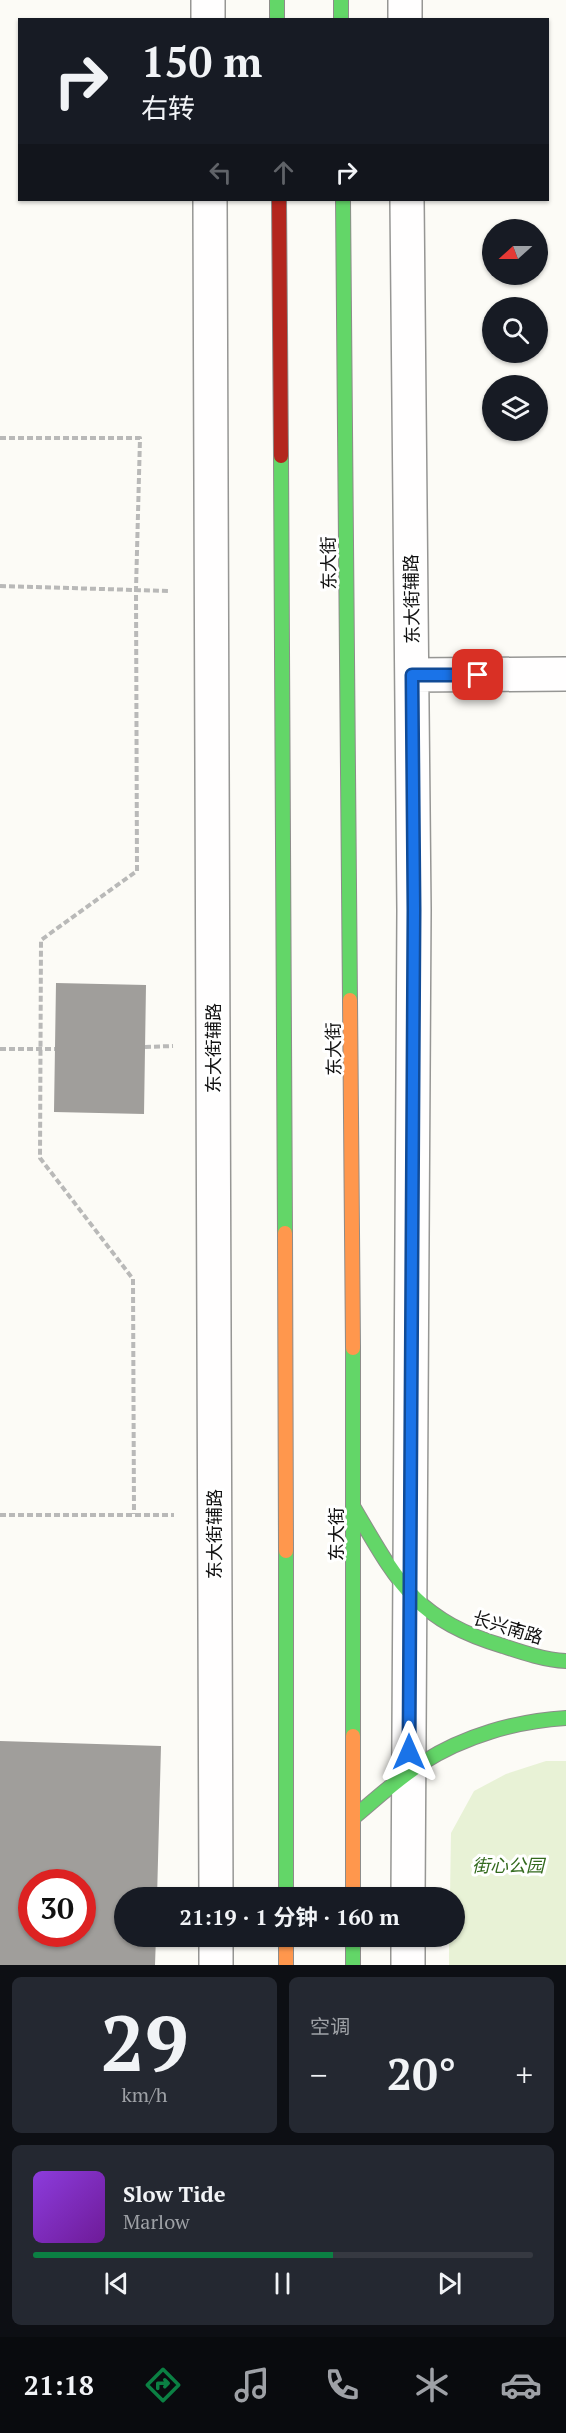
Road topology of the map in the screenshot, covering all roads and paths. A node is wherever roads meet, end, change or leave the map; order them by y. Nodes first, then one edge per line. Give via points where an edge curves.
1 (208, 0) edge
2 (277, 0) edge
3 (341, 0) edge
4 (405, 0) edge
5 (208, 18) edge
6 (277, 18) edge
7 (341, 18) edge
8 (405, 18) edge
9 (210, 201) edge
10 (279, 201) edge
11 (343, 201) edge
12 (407, 201) edge
13 (0, 438) edge
14 (0, 586) edge
15 (136, 589) junction
16 (212, 593) junction
17 (566, 674) edge
18 (412, 675) junction
19 (0, 1048) edge
20 (40, 1048) junction
21 (55, 1049) dead end
22 (354, 1508) junction
23 (134, 1514) junction
24 (0, 1515) edge
25 (214, 1516) junction
26 (410, 1596) junction
27 (566, 1661) edge
28 (566, 1718) edge
29 (409, 1774) junction
30 (353, 1818) junction
31 (216, 1887) edge
32 (286, 1887) edge
33 (353, 1887) edge
34 (408, 1887) edge
35 (216, 1947) edge
36 (286, 1947) edge
37 (353, 1947) edge
38 (408, 1947) edge
39 (216, 1965) edge
40 (286, 1965) edge
41 (353, 1965) edge
42 (408, 1965) edge

1 - 5 street
2 - 6 main road
3 - 7 main road
4 - 8 street
9 - 16 street, 东大街辅路
10 - 32 main road
11 - 22 main road, 东大街
12 - 18 street, 东大街辅路
13 - 15 path via 140,438
14 - 15 path
15 - 16 path
15 - 20 path via 137,871 40,940
16 - 25 street, 东大街辅路
17 - 18 street
18 - 26 street, 东大街辅路
19 - 20 path
20 - 21 path
20 - 23 path via 40,1158 134,1279
22 - 26 main road, 长兴南路
22 - 30 main road, 东大街
23 - 24 path
23 - 25 path
25 - 31 street, 东大街辅路
26 - 27 main road, 长兴南路 via 452,1628 480,1640
26 - 29 street, 东大街辅路
28 - 29 main road via 476,1736 432,1756
29 - 30 main road
29 - 34 street, 东大街辅路
30 - 33 main road, 东大街
35 - 39 street
36 - 40 main road
37 - 41 main road
38 - 42 street

